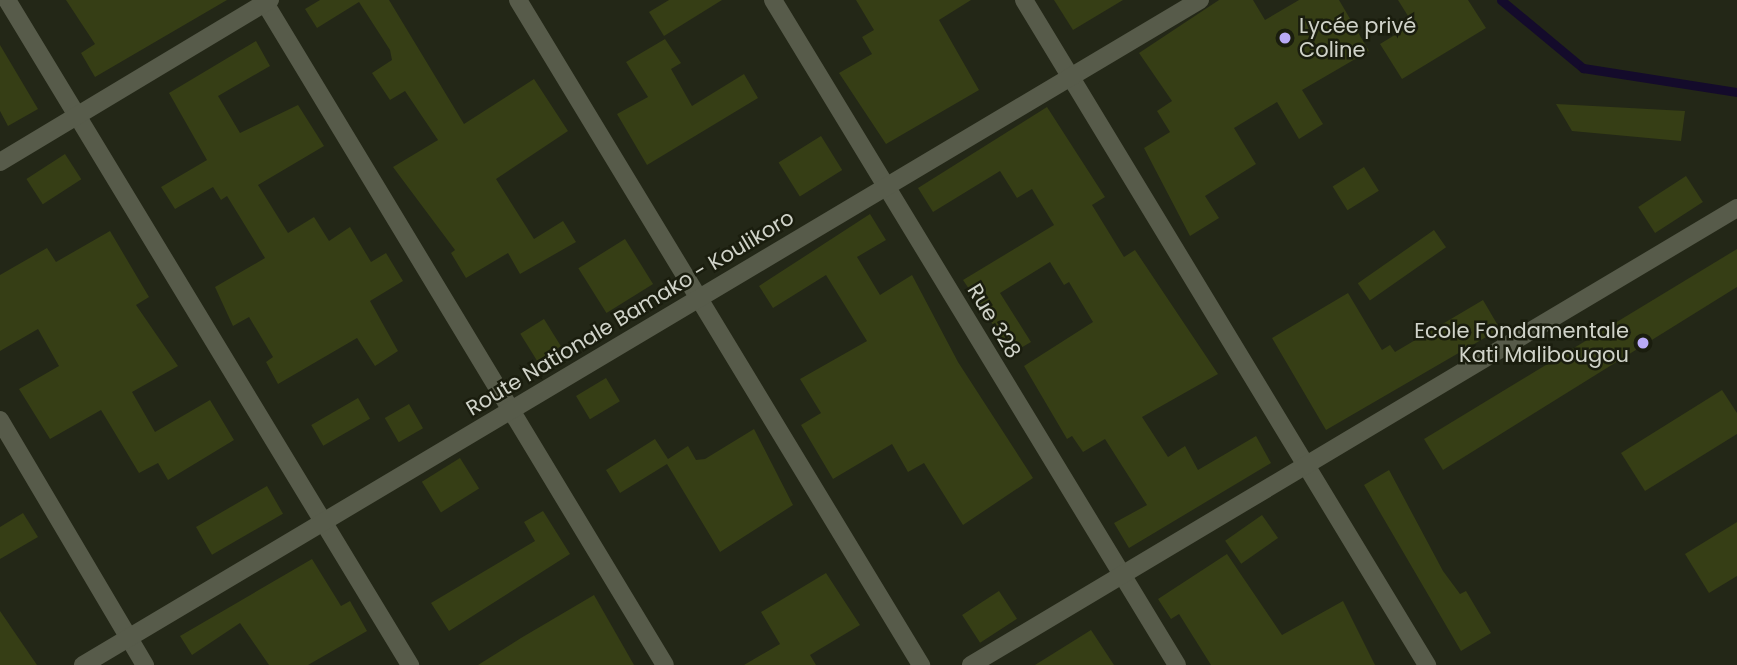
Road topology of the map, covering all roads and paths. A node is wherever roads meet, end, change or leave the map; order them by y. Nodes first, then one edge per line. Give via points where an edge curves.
1 (7, 0) edge
2 (518, 0) edge
3 (773, 0) edge
4 (1024, 0) edge
5 (1200, 0) edge
6 (267, 1) edge
7 (1071, 77) junction
8 (77, 116) junction
9 (0, 162) edge
10 (886, 187) junction
11 (1737, 208) edge
12 (699, 298) junction
13 (511, 410) junction
14 (0, 420) edge
15 (1306, 464) junction
16 (323, 522) junction
17 (1122, 575) junction
18 (128, 638) junction
19 (83, 665) edge
20 (145, 665) edge
21 (410, 665) edge
22 (665, 665) edge
23 (921, 665) edge
24 (971, 665) edge
25 (1177, 665) edge
26 (1427, 665) edge

1 - 8 street
2 - 12 street
3 - 10 street, Rue 328
4 - 7 street
5 - 7 street, Route Nationale Bamako - Koulikoro
6 - 8 street
6 - 13 street
7 - 10 street, Route Nationale Bamako - Koulikoro
7 - 15 street
8 - 9 street
8 - 16 street
10 - 12 street, Route Nationale Bamako - Koulikoro
10 - 17 street, Rue 328
11 - 15 street
12 - 13 street, Route Nationale Bamako - Koulikoro
12 - 23 street
13 - 16 street, Route Nationale Bamako - Koulikoro
13 - 22 street
14 - 18 street
15 - 17 street
15 - 26 street
16 - 18 street, Route Nationale Bamako - Koulikoro
16 - 21 street
17 - 24 street
17 - 25 street, Rue 328
18 - 19 street, Route Nationale Bamako - Koulikoro
18 - 20 street

